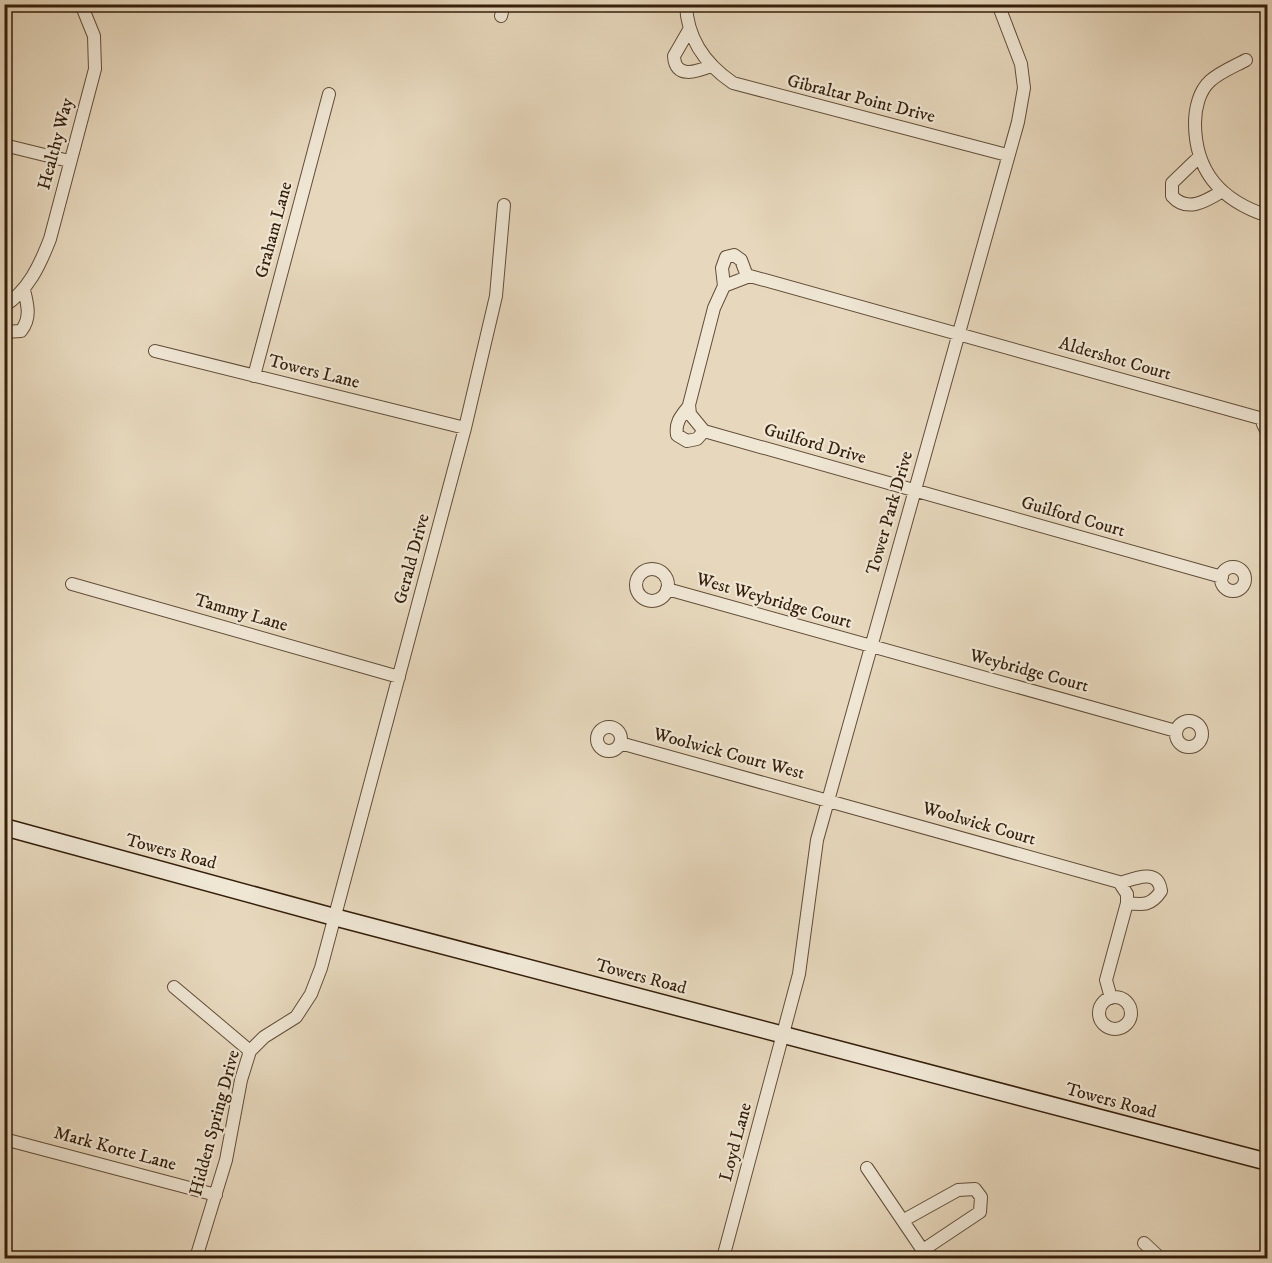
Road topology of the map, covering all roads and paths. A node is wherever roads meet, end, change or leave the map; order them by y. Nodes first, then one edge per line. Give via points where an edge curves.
1 (81, 4) edge
2 (686, 4) edge
3 (998, 4) edge
4 (689, 30) junction
5 (1246, 60) dead end
6 (711, 66) junction
7 (329, 94) dead end
8 (4, 145) edge
9 (1007, 155) junction
10 (1198, 158) junction
11 (69, 161) junction
12 (1221, 192) junction
13 (504, 205) dead end
14 (1268, 216) edge
15 (747, 276) junction
16 (724, 286) junction
17 (24, 290) junction
18 (4, 306) edge
19 (4, 332) edge
20 (958, 334) junction
21 (155, 351) dead end
22 (254, 375) junction
23 (689, 406) junction
24 (1265, 416) edge
25 (465, 428) junction
26 (704, 431) junction
27 (1268, 434) edge
28 (916, 491) junction
29 (1222, 577) dead end
30 (72, 584) dead end
31 (667, 589) dead end
32 (871, 646) junction
33 (399, 677) junction
34 (1176, 731) dead end
35 (620, 743) dead end
36 (828, 800) junction
37 (4, 827) edge
38 (1120, 883) junction
39 (1127, 903) junction
40 (334, 917) junction
41 (174, 987) dead end
42 (1111, 998) dead end
43 (783, 1035) junction
44 (250, 1051) junction
45 (4, 1138) edge
46 (1268, 1162) edge
47 (867, 1168) dead end
48 (216, 1194) junction
49 (904, 1220) junction
50 (1144, 1243) dead end
51 (925, 1254) edge
52 (196, 1258) edge
53 (723, 1258) edge
54 (1160, 1258) edge

1 - 11 street, Healthy Way via 97,53
2 - 4 street, Gibraltar Point Drive
3 - 9 street, Tower Park Drive via 1021,64 1024,88
4 - 6 street, Gibraltar Point Drive
4 - 6 street via 678,46 674,63 688,73
5 - 10 street via 1211,80 1202,94 1195,120
6 - 9 street, Gibraltar Point Drive via 733,83 756,91
7 - 22 street, Graham Lane
8 - 11 street
9 - 20 street, Tower Park Drive
10 - 12 street
10 - 12 street via 1172,183 1172,196 1188,205 1203,203
11 - 17 street, Healthy Way via 50,239
12 - 14 street via 1243,208
13 - 25 street, Gerald Drive via 495,300
15 - 16 street
15 - 16 street, Guilford Drive via 741,260 734,255 726,257 722,268
15 - 20 street
16 - 23 street, Guilford Drive via 714,309
17 - 18 street, Healthy Way
17 - 19 street via 28,322 21,331
20 - 24 street, Aldershot Court
20 - 28 street, Tower Park Drive
21 - 22 street, Towers Lane
22 - 25 street, Towers Lane
23 - 26 street
23 - 26 street, Guilford Drive via 679,418 677,435 687,441 697,439
24 - 27 street, Aldershot Court
25 - 33 street, Gerald Drive
26 - 28 street, Guilford Drive
28 - 29 street, Guilford Court
28 - 32 street, Tower Park Drive
30 - 33 street, Tammy Lane
31 - 32 street, West Weybridge Court
32 - 34 street, Weybridge Court
32 - 36 street, Tower Park Drive
33 - 40 street, Gerald Drive
35 - 36 street, Woolwick Court West
36 - 38 street, Woolwick Court
36 - 43 street, Tower Park Drive via 810,881 799,974
37 - 40 main road, Towers Road
38 - 39 street
38 - 39 street, Woolwick Court via 1144,876 1154,877 1160,883 1161,891 1154,902
39 - 42 street via 1106,980
40 - 43 main road, Towers Road
40 - 44 street, Hidden Spring Drive via 311,994 296,1017
41 - 44 street
43 - 46 main road, Towers Road
43 - 53 street, Loyd Lane
44 - 48 street, Hidden Spring Drive
45 - 48 street, Mark Korte Lane
47 - 49 street
48 - 52 street, Hidden Spring Drive
49 - 51 street
49 - 51 street via 958,1190 975,1189 981,1197 980,1212
50 - 54 street

